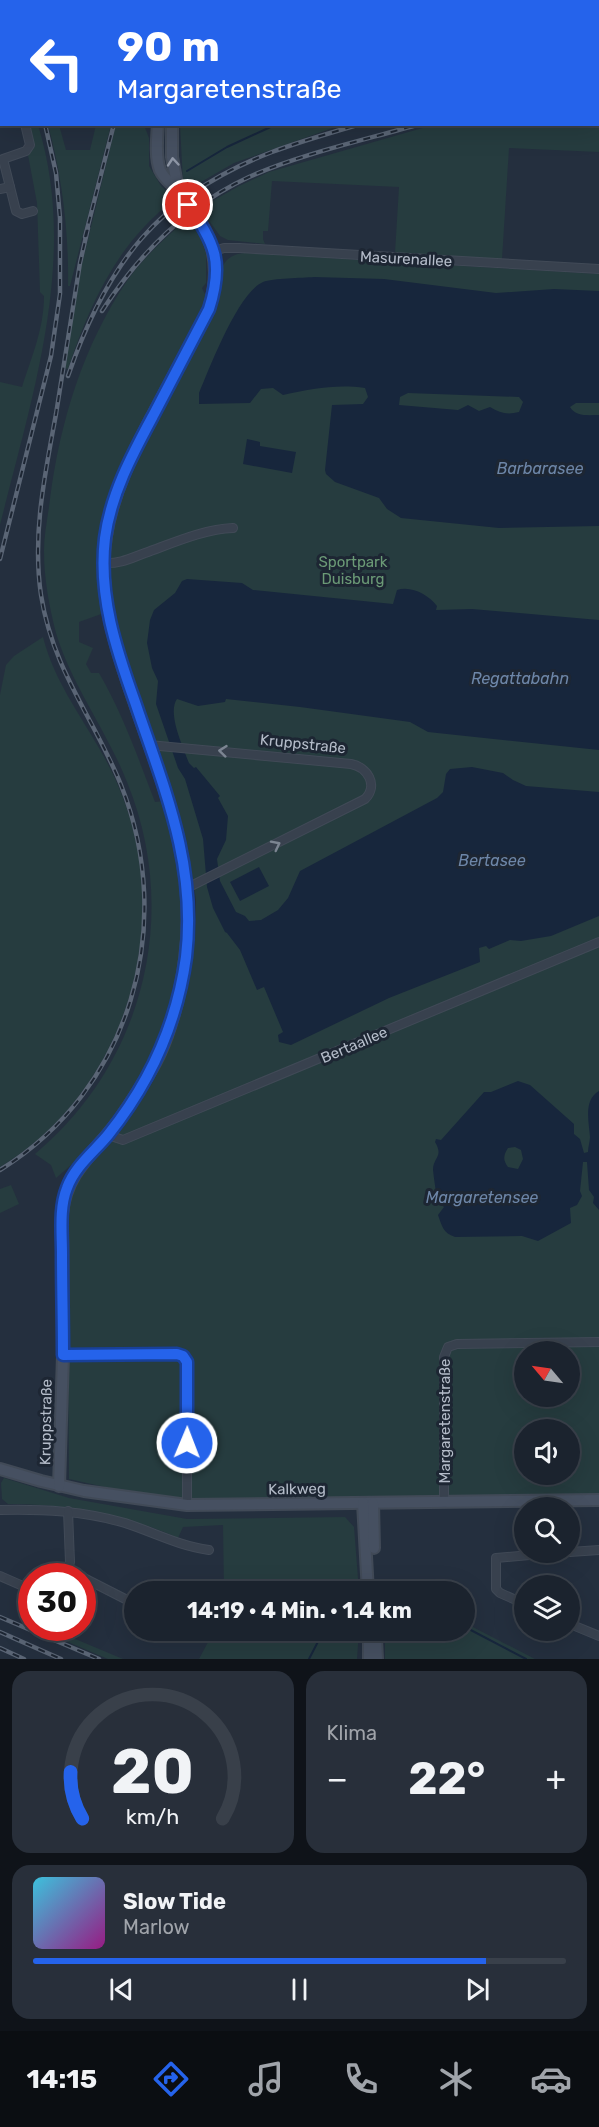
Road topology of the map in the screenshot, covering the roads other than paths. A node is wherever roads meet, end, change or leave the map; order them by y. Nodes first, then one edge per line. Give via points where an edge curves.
1 (25, 126) edge
2 (158, 126) edge
3 (172, 126) edge
4 (10, 187) junction
5 (0, 189) edge
6 (178, 191) junction
7 (33, 211) dead end
8 (214, 251) junction
9 (599, 269) edge
10 (233, 528) dead end
11 (104, 563) junction
12 (149, 745) junction
13 (187, 888) junction
14 (599, 942) edge
15 (108, 1135) junction
16 (599, 1342) edge
17 (63, 1355) junction
18 (0, 1469) edge
19 (59, 1486) junction
20 (599, 1500) edge
21 (368, 1503) junction
22 (444, 1503) junction
23 (187, 1505) junction
24 (0, 1510) edge
25 (68, 1511) junction
26 (209, 1550) dead end
27 (599, 1550) edge
28 (580, 1551) edge
29 (514, 1556) edge
30 (70, 1563) edge
31 (0, 1576) edge
32 (368, 1581) edge
33 (374, 1581) edge
34 (18, 1584) edge
35 (96, 1584) edge
36 (124, 1598) edge
37 (514, 1599) edge
38 (580, 1628) edge
39 (599, 1636) edge
40 (369, 1641) edge
41 (376, 1641) edge
42 (369, 1659) edge
43 (377, 1659) edge

1 - 4 street via 30,145 26,151 3,159
2 - 6 street, Kruppstraße via 158,165
6 -> 3 street, Kruppstraße
4 - 5 street
4 - 7 street via 16,211
6 - 8 street, Kruppstraße via 208,233
8 - 9 street, Masurenallee via 239,248
8 - 11 street, Kruppstraße via 215,287 209,309 126,467 110,513
10 - 11 street via 177,542 119,563
11 - 12 street, Kruppstraße via 110,624
12 - 13 street, Kruppstraße via 177,827
13 -> 12 street, Kruppstraße via 365,799 369,795 369,776 362,767 351,764
13 - 15 street, Kruppstraße via 185,961 161,1051
14 - 15 street, Bertaallee via 123,1140
15 - 17 street, Kruppstraße via 76,1170 64,1195
16 - 22 street, Margaretenstraße via 447,1347
17 - 19 street, Kruppstraße
17 - 23 street via 183,1356 187,1362
18 - 19 street, Kalkweg
19 - 23 street, Kalkweg
20 - 22 street, Kalkweg
21 - 22 street, Kalkweg
21 - 23 street, Kalkweg
21 - 32 street
21 - 33 street
24 - 25 street
25 - 26 street via 124,1523 188,1547
25 - 30 street
27 - 28 street
29 - 37 street via 496,1558 496,1589
31 - 34 street
35 - 36 street
38 - 39 street
40 - 42 street
41 - 43 street

